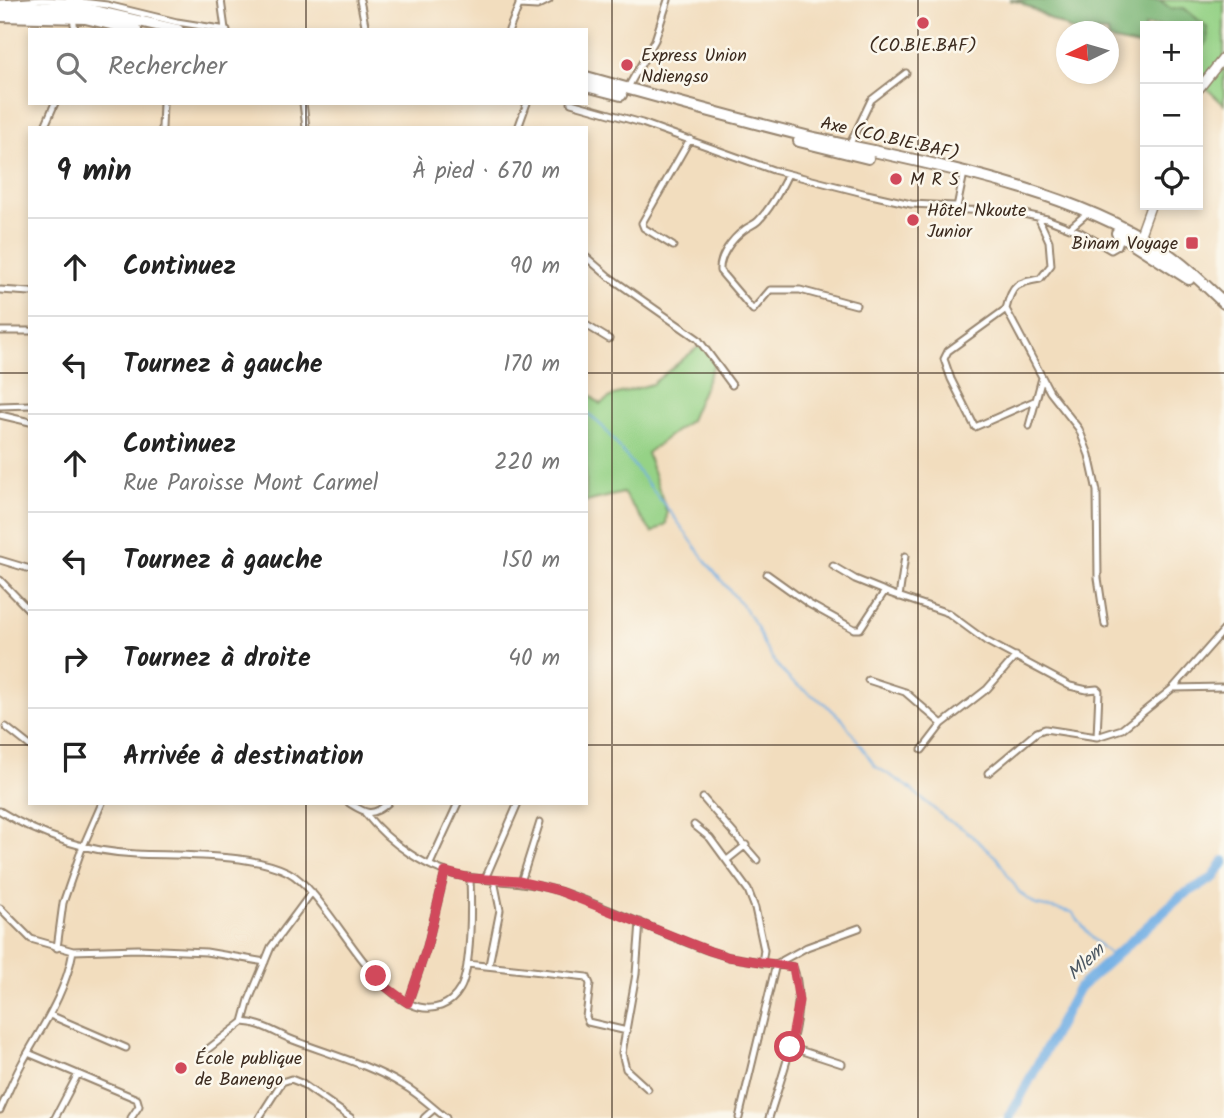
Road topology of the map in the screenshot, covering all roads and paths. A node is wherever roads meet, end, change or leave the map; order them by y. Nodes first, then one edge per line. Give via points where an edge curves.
1 (221, 0) edge
2 (360, 0) edge
3 (549, 0) edge
4 (668, 0) edge
5 (519, 3) edge
6 (0, 5) edge
7 (73, 12) junction
8 (0, 16) edge
9 (110, 18) junction
10 (75, 28) edge
11 (132, 28) edge
12 (167, 28) edge
13 (214, 28) edge
14 (226, 28) edge
15 (366, 28) edge
16 (510, 28) edge
17 (1224, 57) edge
18 (905, 73) dead end
19 (591, 83) edge
20 (1203, 84) edge
21 (626, 93) junction
22 (54, 105) edge
23 (163, 105) edge
24 (303, 105) edge
25 (526, 105) edge
26 (578, 105) edge
27 (45, 126) edge
28 (162, 126) edge
29 (306, 126) edge
30 (519, 126) edge
31 (690, 139) junction
32 (848, 149) junction
33 (788, 174) junction
34 (963, 176) junction
35 (957, 207) junction
36 (1149, 210) edge
37 (1038, 216) junction
38 (1084, 216) junction
39 (1070, 228) junction
40 (1122, 235) junction
41 (1138, 240) junction
42 (673, 246) dead end
43 (588, 258) edge
44 (593, 262) junction
45 (588, 267) edge
46 (0, 290) edge
47 (28, 292) edge
48 (1224, 303) edge
49 (856, 305) dead end
50 (1006, 309) junction
51 (1224, 311) edge
52 (588, 326) edge
53 (0, 331) edge
54 (28, 331) edge
55 (609, 339) dead end
56 (1042, 377) junction
57 (732, 386) dead end
58 (1034, 401) junction
59 (28, 405) edge
60 (0, 406) edge
61 (0, 415) edge
62 (28, 422) edge
63 (1029, 426) dead end
64 (905, 556) dead end
65 (0, 561) edge
66 (833, 566) dead end
67 (28, 568) edge
68 (767, 573) dead end
69 (0, 580) edge
70 (885, 592) junction
71 (900, 597) junction
72 (28, 609) edge
73 (1105, 625) dead end
74 (1224, 629) edge
75 (1016, 656) junction
76 (868, 680) dead end
77 (1224, 687) edge
78 (1173, 688) junction
79 (942, 724) junction
80 (6, 727) dead end
81 (1097, 737) junction
82 (28, 744) edge
83 (922, 750) dead end
84 (988, 773) dead end
85 (703, 798) dead end
86 (101, 805) edge
87 (351, 805) edge
88 (386, 805) edge
89 (457, 805) edge
90 (516, 805) edge
91 (0, 811) edge
92 (365, 813) junction
93 (540, 822) dead end
94 (694, 825) dead end
95 (84, 845) junction
96 (746, 845) junction
97 (727, 860) junction
98 (757, 860) dead end
99 (430, 864) junction
100 (445, 872) junction
101 (470, 878) junction
102 (485, 879) junction
103 (494, 880) junction
104 (520, 881) junction
105 (312, 892) junction
106 (0, 908) edge
107 (640, 922) junction
108 (859, 928) dead end
109 (57, 948) junction
110 (73, 951) junction
111 (265, 962) junction
112 (762, 963) junction
113 (467, 964) junction
114 (776, 964) junction
115 (489, 965) junction
116 (408, 1003) junction
117 (50, 1015) junction
118 (243, 1022) junction
119 (626, 1031) junction
120 (790, 1047) junction
121 (126, 1048) dead end
122 (208, 1049) dead end
123 (28, 1053) junction
124 (842, 1064) dead end
125 (78, 1074) junction
126 (648, 1088) dead end
127 (2, 1103) edge
128 (434, 1109) junction
129 (0, 1110) edge
130 (55, 1118) edge
131 (131, 1118) edge
132 (259, 1118) edge
133 (351, 1118) edge
134 (424, 1118) edge
135 (446, 1118) edge
136 (738, 1118) edge
137 (769, 1118) edge

1 - 14 street
2 - 15 street
3 - 5 street via 537,6
4 - 21 street via 654,40
5 - 16 street
6 - 7 highway
6 - 13 street via 82,2
7 - 8 highway
7 - 9 highway
7 - 10 street
9 - 11 highway
9 - 12 highway
17 - 20 street
18 - 32 street via 871,100
19 - 21 highway, Axe (CO.BIE.BAF)
21 - 32 highway, Axe (CO.BIE.BAF)
22 - 27 street
23 - 28 street
24 - 29 street
25 - 30 street
26 - 31 street
31 - 33 street
31 - 42 street via 642,223
32 - 34 highway, Axe (CO.BIE.BAF)
33 - 35 street via 911,204
33 - 49 street via 759,219 727,248 720,271 753,310 770,290 800,290
34 - 35 street
34 - 38 highway, Axe (CO.BIE.BAF)
34 - 41 highway, Axe (CO.BIE.BAF) via 1070,202
35 - 37 street
36 - 41 street
37 - 39 street
37 - 50 street via 1049,241 1051,265 1041,279 1017,285
38 - 39 street
38 - 40 highway, Axe (CO.BIE.BAF)
39 - 40 street via 1111,250
40 - 41 highway, Axe (CO.BIE.BAF)
41 - 48 highway via 1182,264
41 - 51 highway
43 - 44 street
44 - 45 street
44 - 57 street via 698,339
46 - 47 street
50 - 56 street
50 - 58 street via 948,351 944,359 975,427
52 - 55 street
53 - 54 street
56 - 58 street
56 - 73 street via 1079,429 1089,455 1097,491 1098,578
58 - 63 street
59 - 60 street
61 - 62 street
64 - 71 street
65 - 67 street
66 - 70 street
68 - 70 street via 854,629 865,625
69 - 72 street
70 - 71 street
71 - 75 street via 948,613
74 - 78 street
75 - 79 street via 987,688
75 - 81 street via 1070,686 1099,691
76 - 79 street via 905,692
77 - 78 street
78 - 81 street via 1122,729
79 - 83 street
80 - 82 street
81 - 84 street via 1045,729
85 - 96 street
86 - 95 street
87 - 92 street
88 - 92 street
89 - 99 street
90 - 102 street
91 - 95 street via 46,835
92 - 99 street via 382,832
93 - 104 street
94 - 97 street
95 - 105 street via 120,853 272,865 300,879
95 - 109 street via 64,903
96 - 97 street
96 - 98 street
97 - 112 street via 755,908 764,950
99 - 100 street
100 - 101 street
100 - 116 street
101 - 102 street
101 - 113 street
102 - 103 street
103 - 104 street
103 - 115 street via 500,910
104 - 107 street
105 - 111 street
105 - 116 street via 386,987
106 - 109 street via 31,939
107 - 112 street via 710,951
107 - 119 street
108 - 114 street
109 - 110 street
110 - 111 street via 206,952
110 - 117 street
111 - 118 street
112 - 114 street
113 - 115 street
113 - 116 street via 462,987 453,998 426,1009
114 - 120 street via 793,967 796,975 799,1001
114 - 136 street
115 - 119 street via 587,977 588,1022
117 - 121 street
117 - 123 street
118 - 122 street
118 - 128 street via 268,1027 392,1079
119 - 126 street via 622,1062
120 - 124 street
120 - 137 street
123 - 125 street
123 - 127 street
125 - 130 street
125 - 131 street via 137,1099 139,1107
127 - 129 street
128 - 134 street
128 - 135 street
132 - 133 street via 282,1082 291,1079

